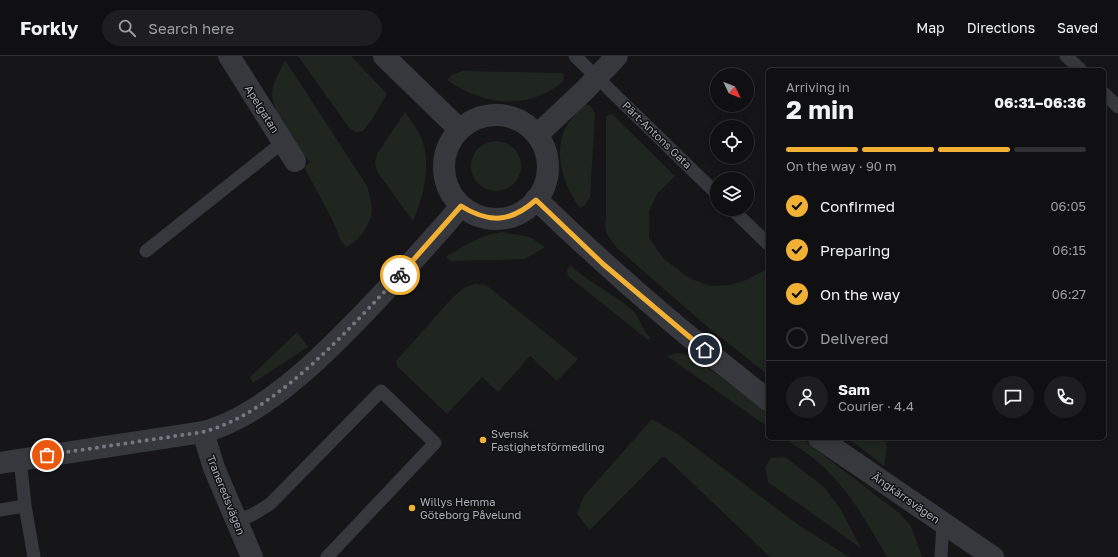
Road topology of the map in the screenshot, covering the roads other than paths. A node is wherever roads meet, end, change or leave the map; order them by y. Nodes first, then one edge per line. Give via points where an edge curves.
1 (229, 56) edge
2 (384, 56) edge
3 (575, 56) edge
4 (617, 56) edge
5 (1066, 56) edge
6 (1079, 68) edge
7 (597, 77) junction
8 (1106, 95) edge
9 (1118, 107) edge
10 (459, 129) junction
11 (538, 135) junction
12 (283, 142) junction
13 (295, 161) dead end
14 (710, 187) edge
15 (536, 200) junction
16 (461, 206) junction
17 (739, 216) edge
18 (766, 242) edge
19 (146, 251) dead end
20 (766, 398) edge
21 (203, 432) junction
22 (822, 440) edge
23 (10, 461) edge
24 (25, 506) junction
25 (0, 510) edge
26 (235, 521) junction
27 (943, 524) junction
28 (34, 557) edge
29 (252, 557) edge
30 (327, 557) edge
31 (941, 557) edge
32 (993, 557) edge

1 - 12 street, Apelgatan
2 - 10 street
3 - 7 lane, Pärt-Antons Gata
4 - 7 street
5 - 6 lane
7 - 11 street
7 - 14 lane, Pärt-Antons Gata
8 - 9 lane
10 - 11 street via 471,120 485,115 500,114 527,125
10 - 16 street via 449,142 444,159 444,177 450,193
11 - 15 street via 548,161 548,175
12 - 13 street, Apelgatan
12 - 19 lane
15 - 16 street via 524,211 508,217 486,218
15 - 20 street via 603,264 716,360
16 - 21 street via 328,349 270,398 235,420
17 - 18 lane
21 - 23 street
21 - 26 street, Traneredsvägen
22 - 27 street, Ängkärrsvägen
23 - 24 lane
24 - 25 lane
24 - 28 lane
26 - 29 street, Traneredsvägen
26 - 30 lane via 252,515 270,504 381,391 435,443
27 - 31 lane
27 - 32 street, Ängkärrsvägen

